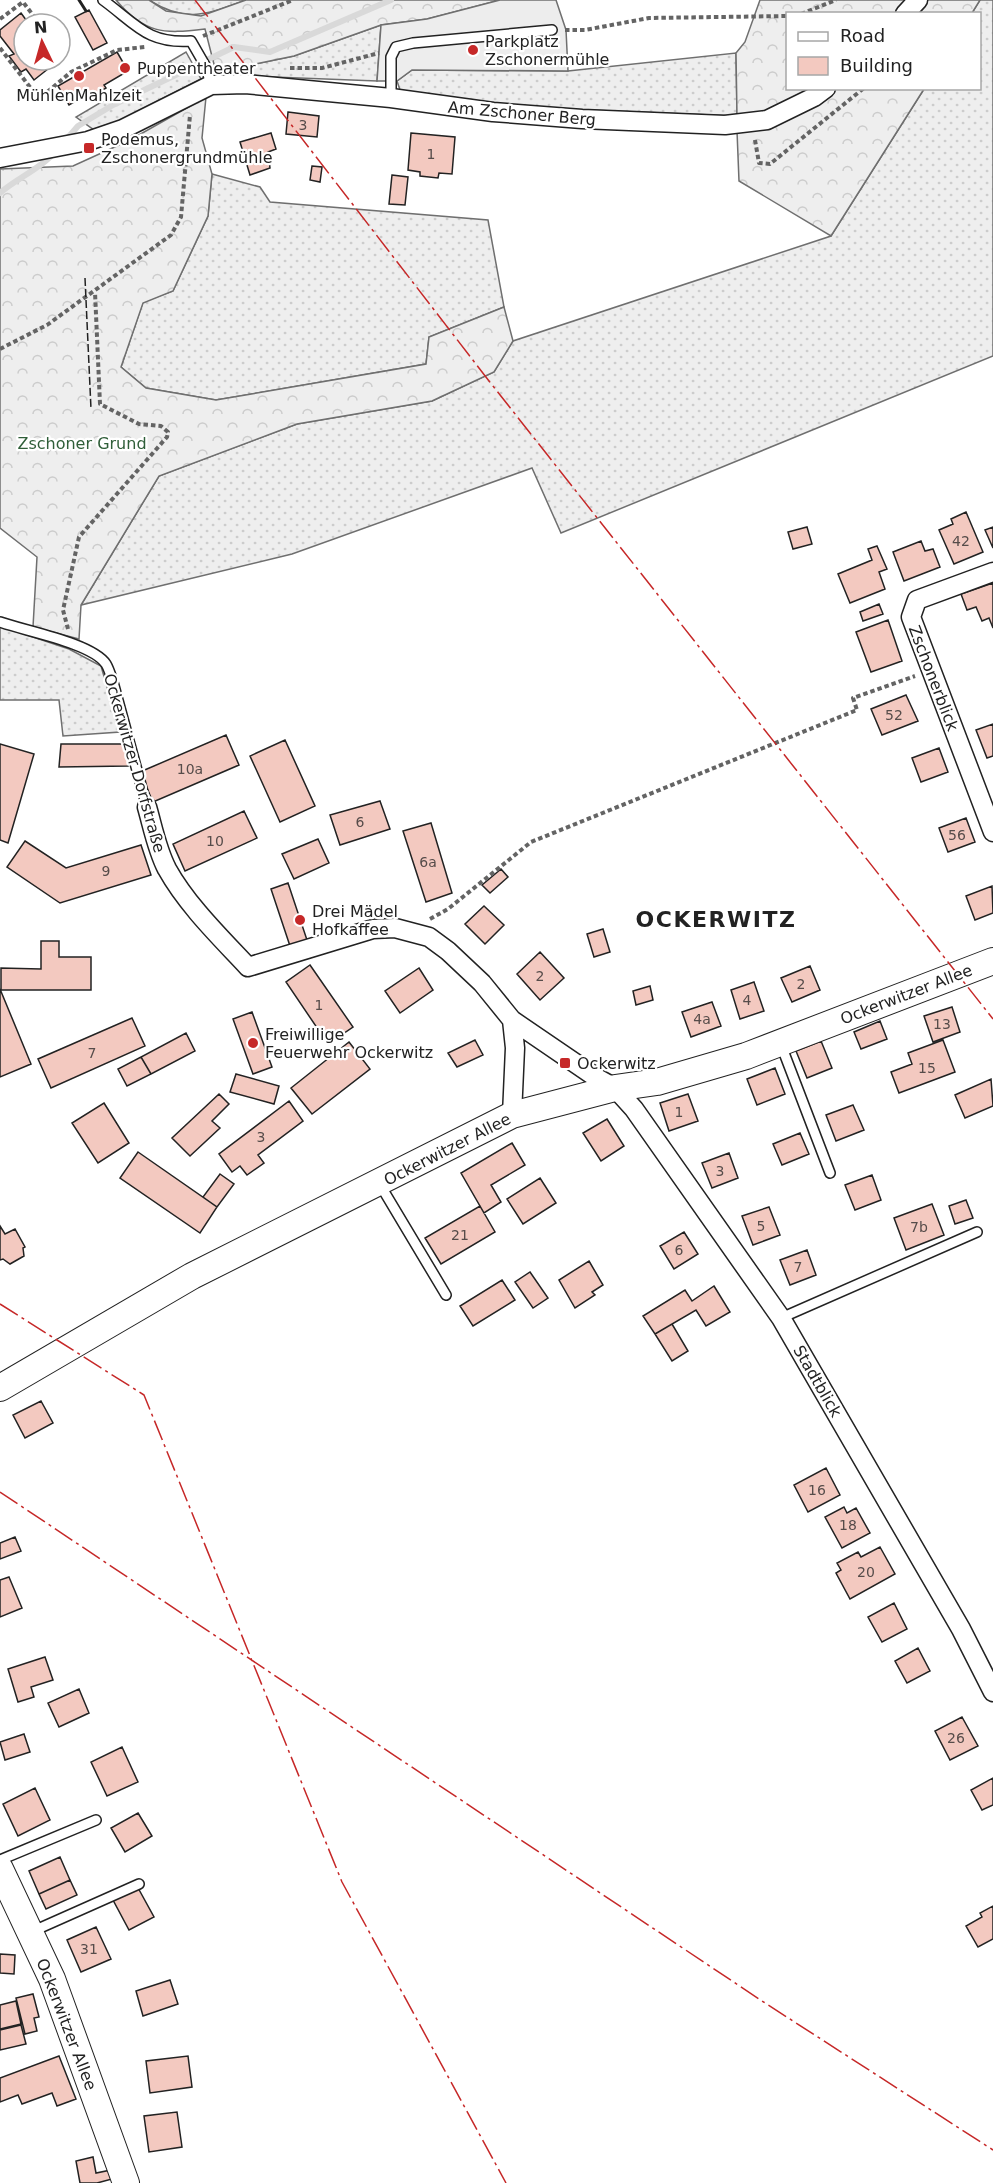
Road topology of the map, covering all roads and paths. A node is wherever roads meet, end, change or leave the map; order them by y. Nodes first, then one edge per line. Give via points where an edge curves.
1 (103, 0) edge
2 (293, 0) edge
3 (836, 0) edge
4 (918, 0) edge
5 (31, 12) edge
6 (806, 12) edge
7 (907, 12) edge
8 (786, 16) edge
9 (0, 20) edge
10 (552, 30) joint
11 (191, 40) junction
12 (0, 48) edge
13 (132, 49) dead end
14 (395, 51) junction
15 (281, 69) dead end
16 (208, 76) junction
17 (824, 90) edge
18 (862, 90) edge
19 (391, 98) junction
20 (191, 118) dead end
21 (752, 122) junction
22 (0, 158) edge
23 (95, 292) junction
24 (0, 349) edge
25 (993, 572) edge
26 (0, 622) edge
27 (71, 641) junction
28 (930, 670) junction
29 (147, 807) joint
30 (993, 832) edge
31 (411, 930) junction
32 (993, 961) edge
33 (512, 1020) junction
34 (780, 1043) junction
35 (615, 1088) junction
36 (512, 1116) junction
37 (830, 1173) dead end
38 (380, 1183) junction
39 (977, 1232) dead end
40 (446, 1295) dead end
41 (781, 1318) junction
42 (0, 1388) edge
43 (993, 1692) edge
44 (96, 1820) dead end
45 (0, 1860) edge
46 (0, 1869) edge
47 (139, 1884) dead end
48 (31, 1932) junction
49 (126, 2183) edge

1 - 11 lane via 139,30 169,42
2 - 11 path
3 - 6 path
4 - 7 street
5 - 9 path via 23,2
8 - 10 path via 649,18 585,30
10 - 14 lane via 413,43 396,47
11 - 16 lane
12 - 13 path via 39,99 71,72 117,50
14 - 15 path via 322,68
14 - 19 lane via 391,57
16 - 19 street, Am Zschoner Berg via 245,84
16 - 22 street via 123,129 78,143
17 - 21 street, Am Zschoner Berg via 767,120
18 - 21 path via 770,164 759,163
19 - 21 street, Am Zschoner Berg via 582,119 725,125
20 - 23 path via 181,217 171,234
23 - 24 path via 47,325
23 - 27 path via 99,404 140,424 161,426 168,432 80,537 63,610
25 - 28 street, Zschonerblick via 917,600 911,616
26 - 27 lane, Ockerwitzer Dorfstraße via 33,634
27 - 29 lane, Ockerwitzer Dorfstraße via 105,662
28 - 30 street, Zschonerblick
28 - 31 path via 854,698 857,710 531,842 448,909
29 - 31 street, Ockerwitzer Dorfstraße via 168,870 204,919 248,967 373,929
31 - 33 street, Ockerwitzer Dorfstraße via 448,951 482,983
32 - 34 street, Ockerwitzer Allee
33 - 35 street, Ockerwitzer Dorfstraße
33 - 36 street
34 - 35 street, Ockerwitzer Allee via 657,1082
34 - 37 lane
35 - 36 street, Ockerwitzer Allee
35 - 41 street, Stadtblick via 634,1109
36 - 38 street, Ockerwitzer Allee
38 - 40 lane
38 - 42 street, Ockerwitzer Allee via 192,1276
39 - 41 lane
41 - 43 street, Stadtblick via 961,1629
44 - 45 lane
46 - 48 street, Ockerwitzer Allee
47 - 48 lane
48 - 49 street, Ockerwitzer Allee via 52,1979

